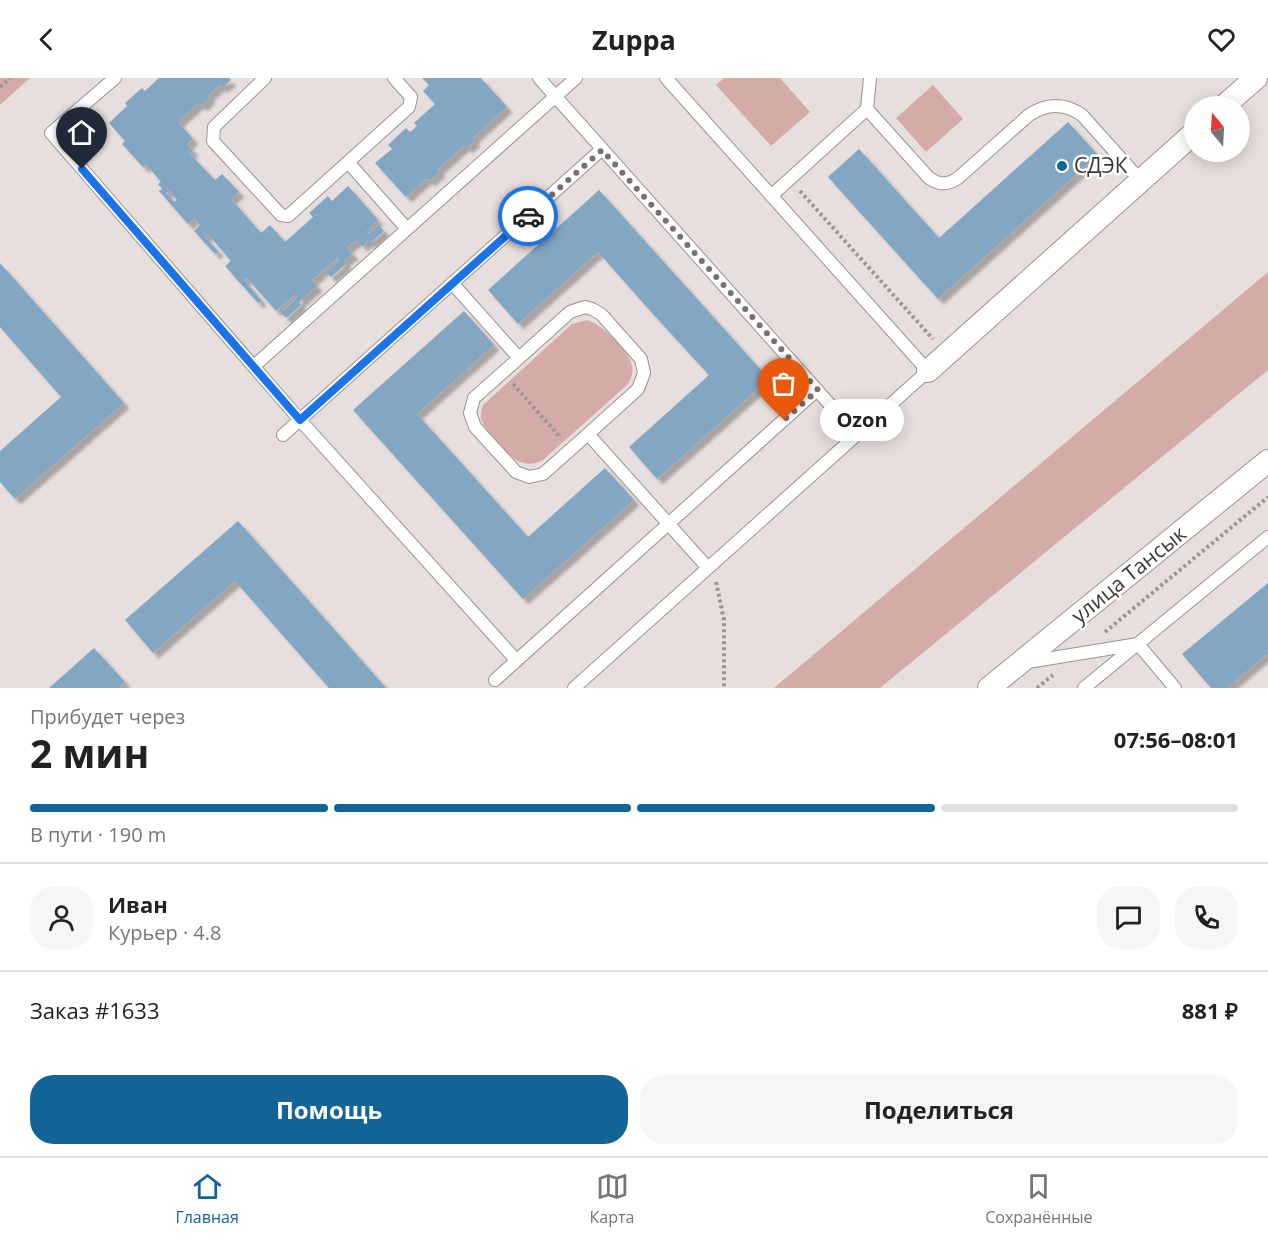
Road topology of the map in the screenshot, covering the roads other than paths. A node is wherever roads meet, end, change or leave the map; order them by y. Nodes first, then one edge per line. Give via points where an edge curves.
1 (115, 78) edge
2 (265, 78) edge
3 (394, 78) edge
4 (539, 78) edge
5 (576, 78) edge
6 (666, 78) edge
7 (870, 78) edge
8 (1256, 78) edge
9 (1235, 96) edge
10 (555, 97) junction
11 (867, 109) junction
12 (1184, 142) edge
13 (602, 150) junction
14 (348, 162) junction
15 (1141, 181) junction
16 (771, 196) junction
17 (407, 229) junction
18 (452, 284) junction
19 (519, 358) junction
20 (254, 366) junction
21 (928, 371) junction
22 (818, 390) junction
23 (300, 420) junction
24 (588, 434) junction
25 (283, 435) dead end
26 (857, 435) junction
27 (1268, 461) edge
28 (668, 524) junction
29 (1268, 537) edge
30 (708, 568) junction
31 (1138, 644) junction
32 (516, 660) junction
33 (1021, 663) junction
34 (495, 680) dead end
35 (574, 688) edge
36 (989, 688) edge
37 (1084, 688) edge
38 (1175, 688) edge

1 - 20 lane via 51,134
2 - 14 lane via 214,127 212,134 213,141 281,215 288,216
3 - 14 lane via 411,97 409,107
4 - 10 lane
5 - 10 lane
6 - 16 lane
7 - 11 lane
8 - 9 street
10 - 13 lane
10 - 17 lane
11 - 15 lane via 929,178 941,183 958,178 1029,115 1057,105 1082,115
11 - 16 lane
12 - 15 street
13 - 18 lane
13 - 22 lane
14 - 17 lane
15 - 21 street
16 - 21 lane
17 - 20 lane
18 - 19 lane
18 - 23 lane
19 - 24 lane via 471,405 475,427 488,442 516,472 529,477 543,474
19 - 24 lane via 570,312 592,309 641,358 644,373 638,389
20 - 23 lane
21 - 26 lane
22 - 26 lane
22 - 28 lane
23 - 25 lane
23 - 32 lane
24 - 28 lane
26 - 30 lane
27 - 33 street, улица Тансык
28 - 30 lane
28 - 32 lane
29 - 31 lane
30 - 35 lane
31 - 33 lane
31 - 37 lane
31 - 38 lane
32 - 34 lane
33 - 36 street, улица Тансык

